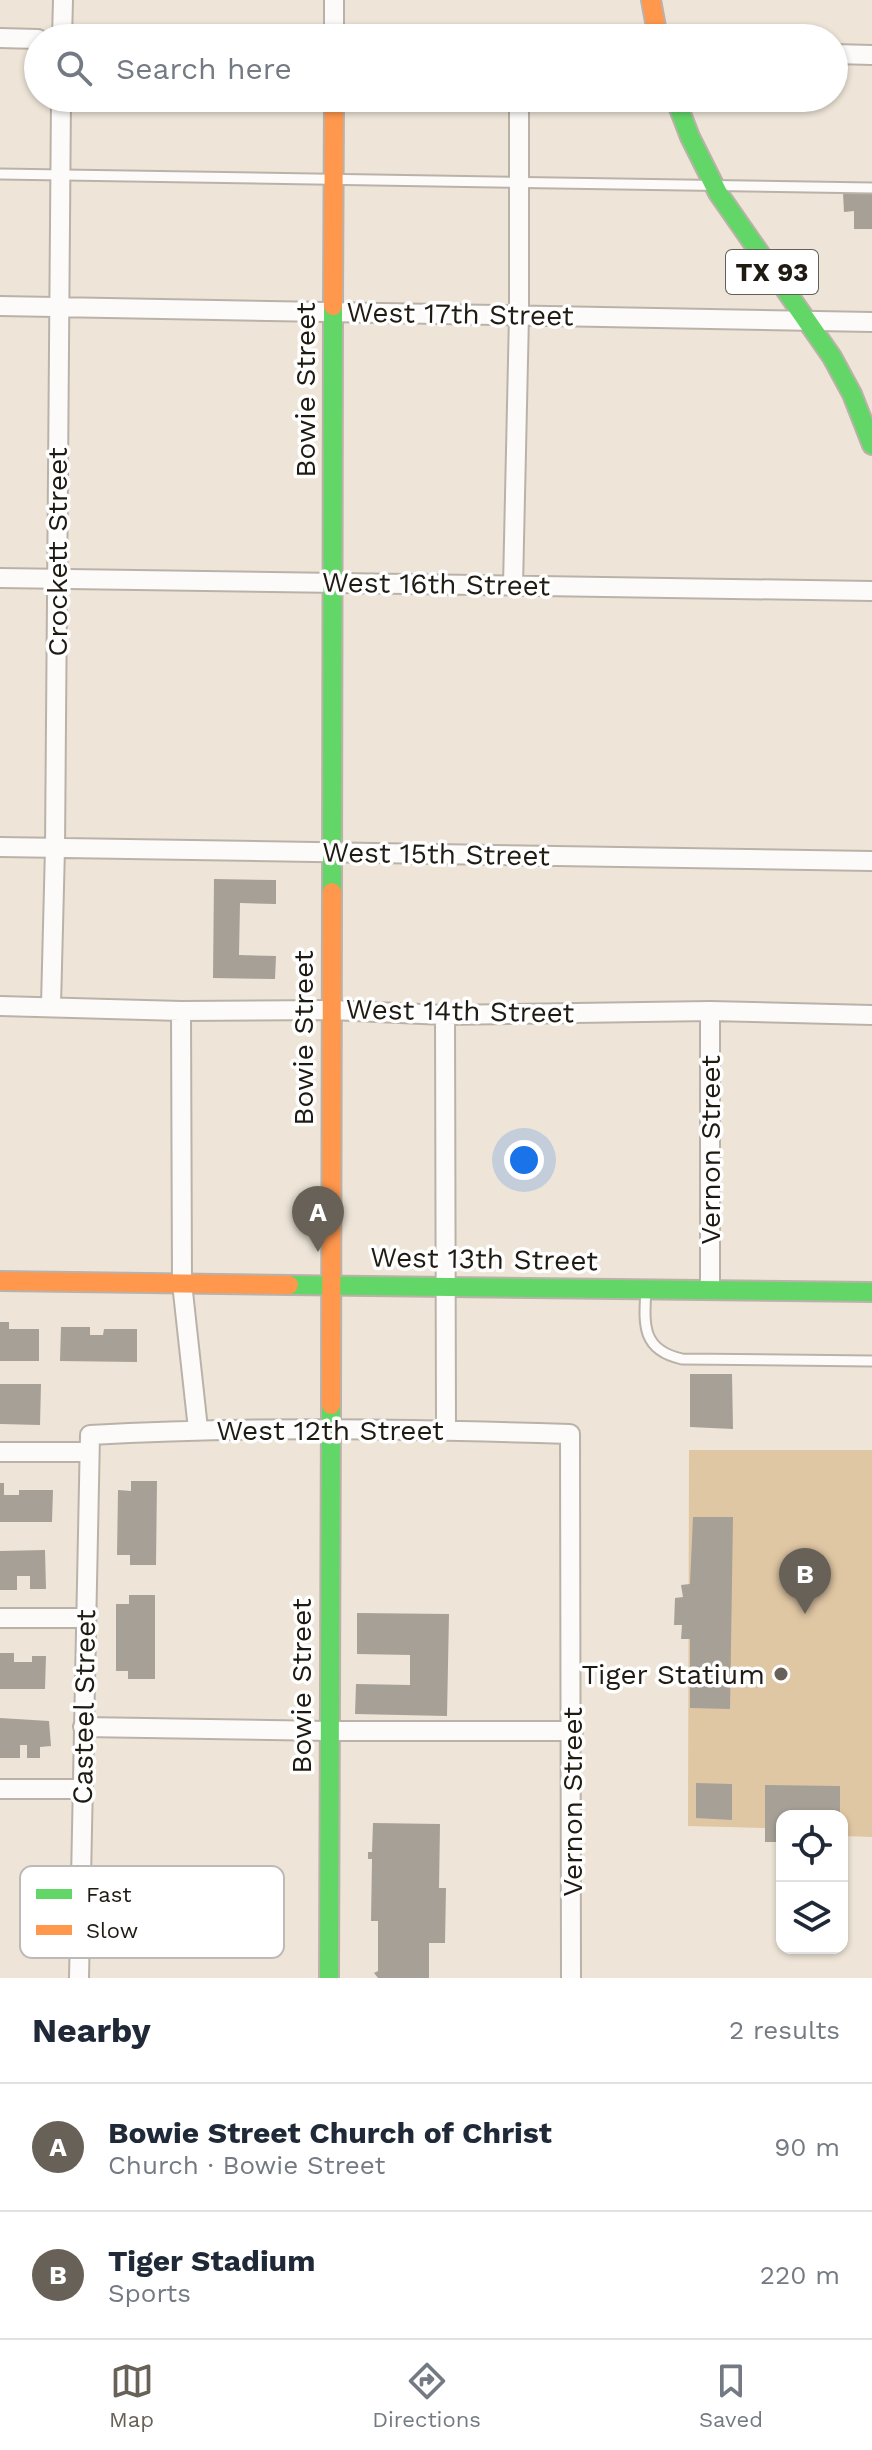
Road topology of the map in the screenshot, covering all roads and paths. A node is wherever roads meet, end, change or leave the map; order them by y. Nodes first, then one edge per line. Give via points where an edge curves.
1 (63, 0) edge
2 (334, 0) edge
3 (651, 0) edge
4 (62, 24) edge
5 (334, 24) edge
6 (655, 24) edge
7 (0, 38) edge
8 (24, 39) edge
9 (848, 54) edge
10 (872, 55) edge
11 (61, 112) edge
12 (334, 112) edge
13 (519, 112) edge
14 (680, 112) edge
15 (0, 174) edge
16 (60, 175) junction
17 (333, 179) junction
18 (519, 182) junction
19 (713, 185) junction
20 (872, 188) edge
21 (0, 306) edge
22 (57, 307) junction
23 (333, 312) junction
24 (519, 315) junction
25 (809, 322) junction
26 (872, 322) edge
27 (872, 445) edge
28 (0, 578) edge
29 (57, 579) junction
30 (332, 583) junction
31 (513, 586) junction
32 (872, 591) edge
33 (0, 847) edge
34 (55, 848) junction
35 (331, 854) junction
36 (872, 861) edge
37 (51, 1005) junction
38 (0, 1006) edge
39 (331, 1010) junction
40 (181, 1011) junction
41 (710, 1011) junction
42 (445, 1015) junction
43 (872, 1015) edge
44 (0, 1281) edge
45 (182, 1283) junction
46 (330, 1285) junction
47 (445, 1286) junction
48 (646, 1289) junction
49 (710, 1289) junction
50 (872, 1292) edge
51 (872, 1361) edge
52 (198, 1429) junction
53 (330, 1430) junction
54 (446, 1430) junction
55 (570, 1434) joint
56 (90, 1444) junction
57 (0, 1452) edge
58 (0, 1618) edge
59 (86, 1618) junction
60 (83, 1727) junction
61 (329, 1731) junction
62 (573, 1731) junction
63 (0, 1789) edge
64 (82, 1789) junction
65 (81, 1866) edge
66 (79, 1958) edge
67 (79, 1978) edge
68 (329, 1978) edge
69 (571, 1978) edge

1 - 4 street
2 - 5 street
3 - 6 street
7 - 8 street
9 - 10 street
11 - 16 street, Crockett Street
12 - 17 street, Bowie Street
13 - 18 street
14 - 19 street, TX 93
15 - 16 lane
16 - 17 lane
16 - 22 street, Crockett Street
17 - 18 lane
17 - 23 street, Bowie Street
18 - 19 lane
18 - 24 street
19 - 20 lane
19 - 25 street, TX 93
21 - 22 street, West 17th Street
22 - 23 street, West 17th Street
22 - 29 street, Crockett Street
23 - 24 street, West 17th Street
23 - 30 street, Bowie Street
24 - 25 street, West 17th Street
24 - 31 street
25 - 26 street, West 17th Street
25 - 27 street, TX 93 via 848,386
28 - 29 street, West 16th Street
29 - 30 street, West 16th Street
29 - 34 street, Crockett Street
30 - 31 street, West 16th Street
30 - 35 street, Bowie Street
31 - 32 street, West 16th Street
33 - 34 street, West 15th Street
34 - 35 street, West 15th Street
34 - 37 street, Crockett Street
35 - 36 street, West 15th Street
35 - 39 street, Bowie Street
37 - 38 street, West 14th Street
37 - 40 street, West 14th Street
39 - 40 street, West 14th Street
39 - 42 street, West 14th Street
39 - 46 street, Bowie Street
40 - 45 street
41 - 42 street, West 14th Street
41 - 43 street, West 14th Street
41 - 49 street, Vernon Street
42 - 47 street
44 - 45 street, West 13th Street
45 - 46 street, West 13th Street
45 - 52 street
46 - 47 street, West 13th Street
46 - 53 street, Bowie Street
47 - 48 street, West 13th Street
47 - 54 street
48 - 49 street, West 13th Street
48 - 51 lane via 646,1330 668,1356
49 - 50 street, West 13th Street
52 - 53 street, West 12th Street
52 - 56 street, West 12th Street
53 - 54 street, West 12th Street
53 - 61 street, Bowie Street
54 - 55 street, West 12th Street
55 - 62 street, Vernon Street
56 - 57 street, West 12th Street
56 - 59 street, Casteel Street
58 - 59 street
59 - 60 street, Casteel Street
60 - 61 street
60 - 64 street, Casteel Street
61 - 62 street
61 - 68 street, Bowie Street
62 - 69 street, Vernon Street
63 - 64 street
64 - 65 street, Casteel Street
66 - 67 street, Casteel Street

